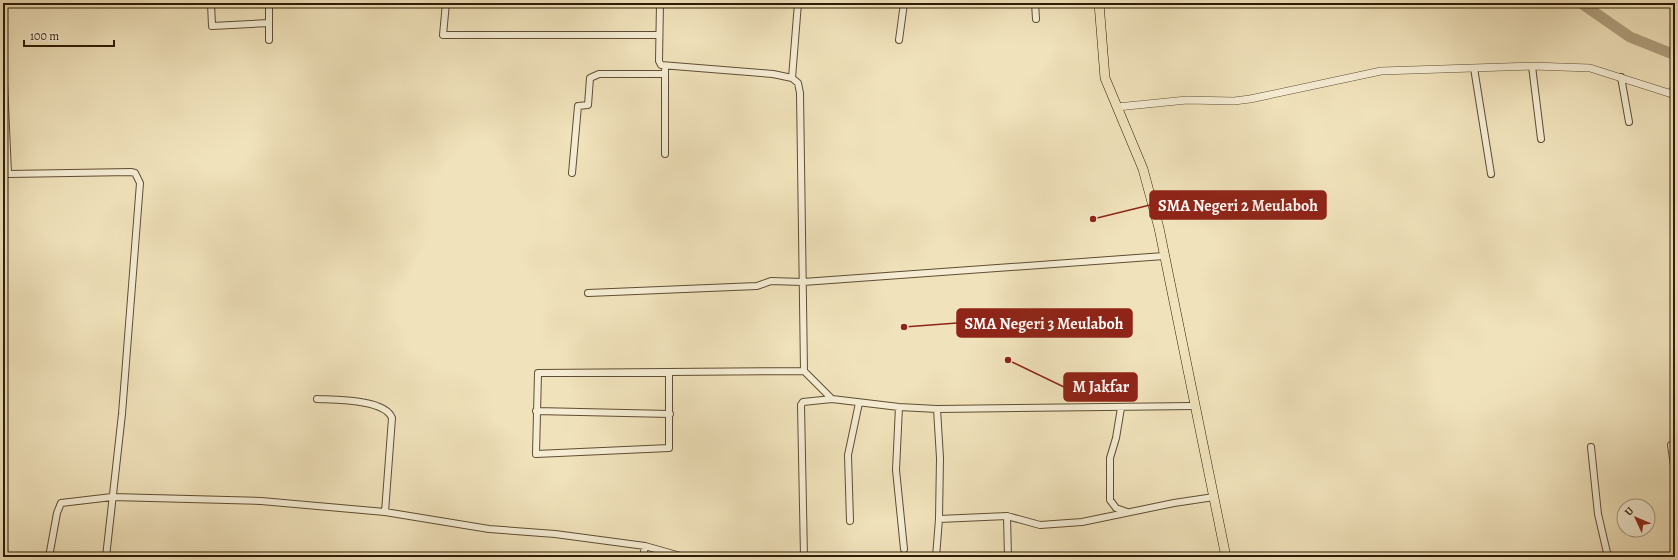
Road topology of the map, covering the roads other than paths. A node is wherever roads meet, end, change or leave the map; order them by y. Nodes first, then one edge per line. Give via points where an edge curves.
1 (211, 3) edge
2 (269, 3) edge
3 (446, 3) edge
4 (660, 3) edge
5 (798, 3) edge
6 (904, 3) edge
7 (1036, 3) edge
8 (1099, 3) edge
9 (1036, 18) dead end
10 (269, 23) junction
11 (658, 35) junction
12 (269, 40) dead end
13 (899, 40) dead end
14 (3, 58) edge
15 (666, 66) junction
16 (1532, 66) junction
17 (1474, 68) junction
18 (664, 74) junction
19 (1621, 77) junction
20 (792, 78) junction
21 (1675, 85) edge
22 (1673, 94) edge
23 (1117, 107) junction
24 (1629, 122) dead end
25 (1541, 139) dead end
26 (665, 154) dead end
27 (572, 173) dead end
28 (1491, 174) dead end
29 (1164, 256) junction
30 (803, 282) junction
31 (588, 293) dead end
32 (804, 371) junction
33 (669, 372) junction
34 (317, 399) dead end
35 (832, 400) junction
36 (859, 403) junction
37 (1194, 406) junction
38 (899, 407) junction
39 (1120, 408) junction
40 (937, 409) junction
41 (536, 411) junction
42 (670, 414) junction
43 (1671, 445) dead end
44 (1591, 447) dead end
45 (1675, 473) edge
46 (112, 497) junction
47 (1214, 497) junction
48 (385, 512) junction
49 (1127, 512) junction
50 (1007, 516) junction
51 (939, 519) junction
52 (850, 521) dead end
53 (644, 546) junction
54 (904, 549) dead end
55 (49, 557) edge
56 (106, 557) edge
57 (643, 557) edge
58 (684, 557) edge
59 (804, 557) edge
60 (936, 557) edge
61 (1008, 557) edge
62 (1226, 557) edge
63 (1608, 557) edge

1 - 10 street via 212,26
2 - 10 street
3 - 11 street via 443,35
4 - 11 street
5 - 20 street
6 - 13 street
7 - 9 street
8 - 23 main road via 1103,69
10 - 12 street
11 - 15 street via 659,61
14 - 46 street via 8,174 131,172 135,173 140,182 122,414
15 - 18 street
15 - 20 street via 773,74
16 - 17 street
16 - 19 street via 1590,68
16 - 25 street
17 - 23 street via 1381,71 1234,101 1187,100
17 - 28 street
18 - 26 street
18 - 27 street via 599,74 590,78 588,105 578,106
19 - 22 street
19 - 24 street
20 - 30 street via 798,83 800,93
21 - 22 street
23 - 29 main road via 1144,169
29 - 30 street
29 - 37 main road
30 - 31 street via 770,281 758,286
30 - 32 street
32 - 33 street
32 - 35 street
33 - 41 street via 538,373
33 - 42 street
34 - 48 street via 369,403 391,414
35 - 36 street
35 - 59 street via 803,402 801,405
36 - 38 street
36 - 52 street via 848,455
37 - 39 street
37 - 47 main road
38 - 40 street
38 - 54 street via 896,470
39 - 40 street
39 - 49 street via 1110,458 1110,500 1116,508
40 - 51 street via 940,458
41 - 42 street
41 - 42 street via 536,454 669,448
43 - 45 street
44 - 63 street via 1598,514
46 - 48 street via 261,501
46 - 55 street via 60,503
46 - 56 street
47 - 49 street
47 - 62 main road
48 - 53 street via 488,529 555,534
49 - 50 street via 1082,522 1040,525
50 - 51 street
50 - 61 street
51 - 60 street
53 - 57 street
53 - 58 street

